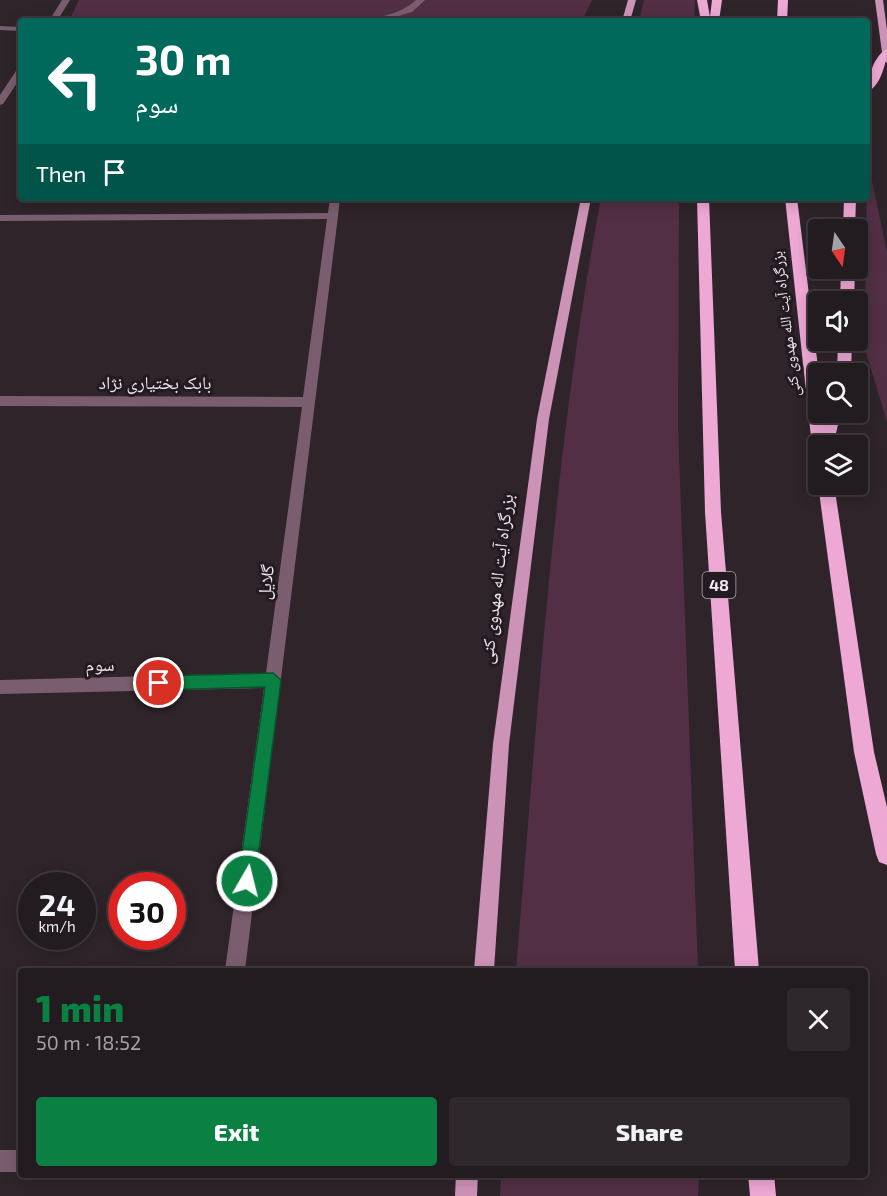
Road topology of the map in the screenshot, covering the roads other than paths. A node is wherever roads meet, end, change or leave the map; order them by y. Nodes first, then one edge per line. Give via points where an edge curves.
1 (66, 0) edge
2 (421, 0) edge
3 (632, 0) edge
4 (702, 0) edge
5 (717, 0) edge
6 (783, 0) edge
7 (879, 0) edge
8 (55, 18) edge
9 (383, 18) edge
10 (627, 18) edge
11 (705, 18) edge
12 (714, 18) edge
13 (782, 18) edge
14 (0, 27) edge
15 (18, 29) edge
16 (887, 52) edge
17 (887, 60) edge
18 (17, 82) edge
19 (870, 83) edge
20 (0, 102) edge
21 (335, 201) edge
22 (585, 201) edge
23 (703, 201) edge
24 (791, 201) edge
25 (850, 201) edge
26 (333, 216) junction
27 (0, 218) edge
28 (849, 219) edge
29 (0, 401) edge
30 (309, 402) junction
31 (819, 435) edge
32 (828, 495) edge
33 (273, 680) junction
34 (0, 687) edge
35 (887, 854) edge
36 (235, 968) edge
37 (484, 968) edge
38 (747, 968) edge
39 (0, 1161) edge
40 (18, 1161) edge
41 (467, 1178) edge
42 (761, 1178) edge
43 (466, 1196) edge
44 (763, 1196) edge

1 - 8 street
2 - 9 street
3 - 10 main road
4 - 11 highway
5 - 12 highway
6 - 13 highway
7 - 16 main road
14 - 15 street
16 - 17 main road
16 - 19 highway
18 - 20 street
21 - 26 street, گلایل
22 - 37 main road, بزرگراه آیت اله مهدوی کنی via 543,419 501,744
23 - 38 highway, 48 via 713,512
24 - 31 highway, بزرگراه آیت الله مهدوی کنی
25 - 28 highway
26 - 27 street
26 - 30 street, گلایل
29 - 30 street, بابک بختیاری نژاد
30 - 33 street, گلایل
32 - 35 highway via 864,752
33 - 34 street, سوم
33 - 36 street, گلایل
39 - 40 street
41 - 43 main road
42 - 44 highway

